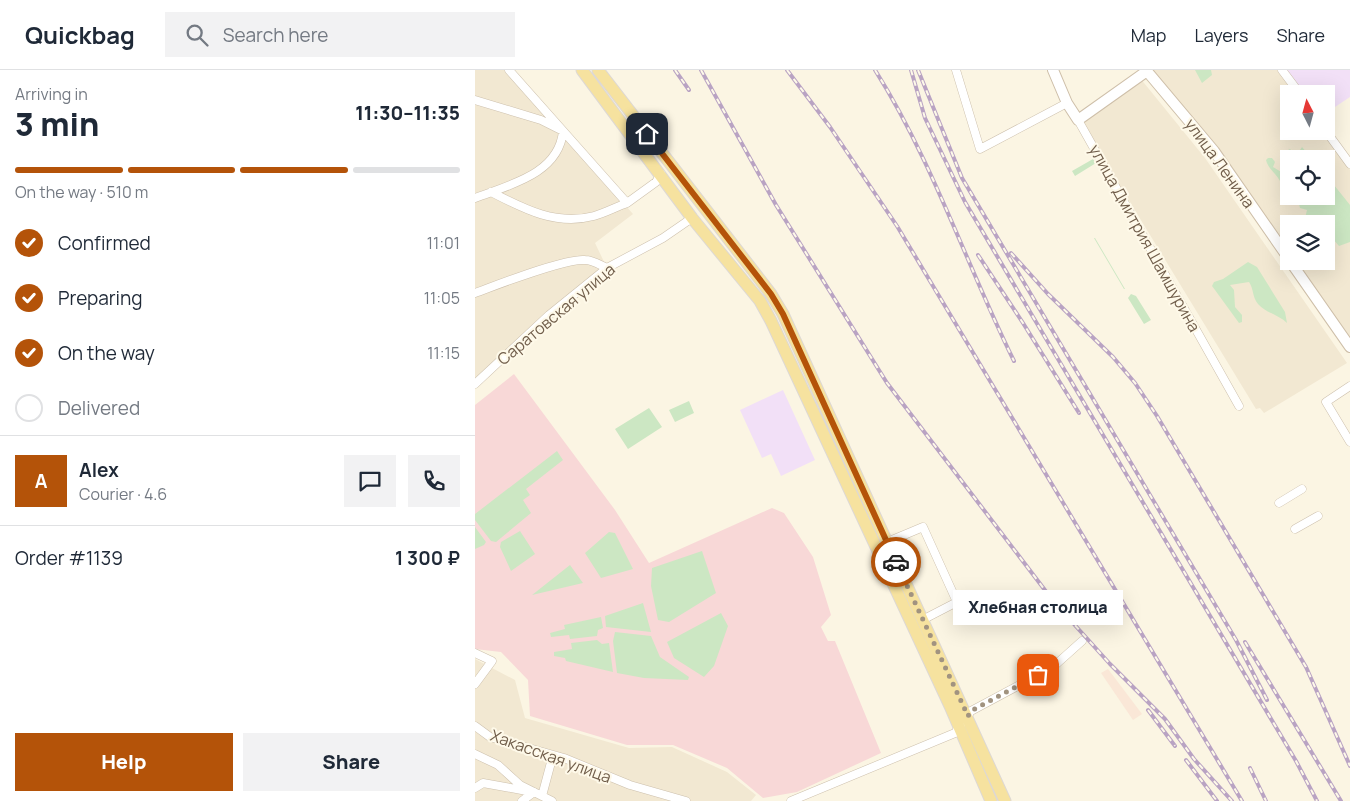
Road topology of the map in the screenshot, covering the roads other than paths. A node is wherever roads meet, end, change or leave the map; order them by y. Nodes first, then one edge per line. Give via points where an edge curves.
1 (509, 70) edge
2 (582, 70) edge
3 (598, 70) edge
4 (956, 70) edge
5 (1053, 70) edge
6 (1147, 70) edge
7 (1282, 70) edge
8 (1293, 85) edge
9 (475, 100) edge
10 (1067, 104) junction
11 (1078, 120) junction
12 (563, 131) junction
13 (1333, 140) edge
14 (1350, 164) edge
15 (661, 174) junction
16 (491, 192) junction
17 (475, 198) edge
18 (627, 203) junction
19 (693, 218) junction
20 (1280, 247) edge
21 (607, 268) junction
22 (1296, 270) edge
23 (475, 293) edge
24 (1350, 347) edge
25 (475, 384) edge
26 (1350, 386) edge
27 (1239, 406) dead end
28 (1350, 442) edge
29 (1302, 489) dead end
30 (1279, 503) dead end
31 (1319, 516) dead end
32 (1295, 529) dead end
33 (892, 540) dead end
34 (928, 617) dead end
35 (1082, 641) dead end
36 (475, 653) edge
37 (475, 684) edge
38 (968, 716) junction
39 (475, 726) edge
40 (959, 728) junction
41 (475, 754) edge
42 (553, 755) junction
43 (475, 788) edge
44 (534, 792) junction
45 (542, 796) junction
46 (522, 801) edge
47 (552, 801) edge
48 (686, 801) edge
49 (791, 801) edge
50 (991, 801) edge
51 (1005, 801) edge

1 - 12 street
2 - 15 main road
3 - 38 main road via 771,294 783,314
4 - 10 street via 980,149
5 - 10 street, улица Дмитрия Шамшурина
6 - 11 street
6 - 20 street, улица Ленина via 1214,151
7 - 8 street
9 - 12 street via 541,120
10 - 11 street, улица Дмитрия Шамшурина
11 - 27 street, улица Дмитрия Шамшурина
12 - 16 street via 561,144 550,162 532,176
12 - 18 street
13 - 14 street
15 - 18 street
15 - 19 main road
16 - 17 street
16 - 18 street via 549,217 594,216
19 - 21 street, Саратовская улица
19 - 40 main road via 760,301 771,321
21 - 23 street via 593,261 577,260
21 - 25 street, Саратовская улица via 549,315
22 - 24 street, улица Ленина
26 - 28 street via 1326,402
29 - 30 street
31 - 32 street
33 - 34 street via 923,527 957,602
35 - 38 street via 1053,667 971,711
36 - 37 street via 492,661
38 - 40 street
38 - 51 main road
39 - 42 street, Хакасская улица via 490,737
40 - 49 street via 955,733
40 - 50 main road
41 - 44 street via 498,765
42 - 45 street
42 - 48 street, Хакасская улица via 630,785
43 - 44 street via 483,783
44 - 45 street
44 - 46 street
45 - 47 street

